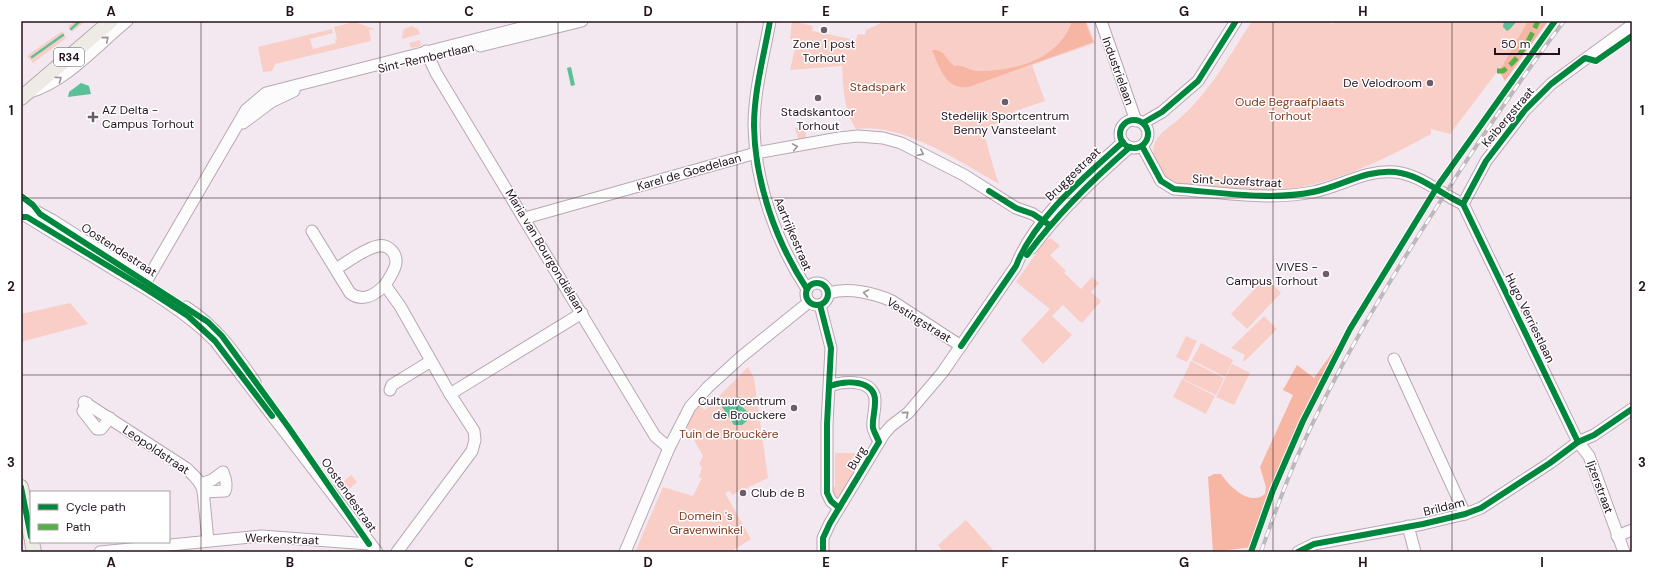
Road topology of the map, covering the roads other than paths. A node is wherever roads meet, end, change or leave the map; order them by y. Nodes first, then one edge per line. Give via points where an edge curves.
1 (100, 21) edge
2 (110, 21) edge
3 (127, 21) edge
4 (548, 21) edge
5 (582, 21) edge
6 (770, 21) edge
7 (1100, 21) edge
8 (1236, 21) edge
9 (1632, 25) edge
10 (533, 29) junction
11 (427, 54) junction
12 (23, 89) edge
13 (1143, 125) junction
14 (1126, 144) junction
15 (1142, 146) junction
16 (756, 153) junction
17 (21, 203) edge
18 (1463, 204) junction
19 (21, 213) edge
20 (525, 218) junction
21 (1046, 222) junction
22 (312, 231) dead end
23 (336, 269) junction
24 (144, 284) junction
25 (385, 285) junction
26 (807, 289) junction
27 (829, 293) junction
28 (814, 303) junction
29 (582, 313) junction
30 (961, 346) junction
31 (1394, 359) dead end
32 (431, 361) junction
33 (830, 386) junction
34 (390, 390) dead end
35 (450, 394) junction
36 (1632, 409) edge
37 (110, 418) junction
38 (879, 442) junction
39 (1578, 442) junction
40 (669, 448) junction
41 (21, 487) edge
42 (839, 508) junction
43 (1465, 514) junction
44 (1408, 526) junction
45 (1632, 530) edge
46 (30, 532) edge
47 (1618, 536) junction
48 (208, 541) junction
49 (373, 548) edge
50 (100, 552) edge
51 (397, 552) edge
52 (625, 552) edge
53 (823, 552) edge
54 (1298, 552) edge
55 (1415, 552) edge
56 (1624, 552) edge

1 - 12 main road, R34
2 - 12 main road, R34
12 -> 3 street via 42,88 60,78
4 - 10 street, Sint-Rembertlaan
5 - 10 street, Sint-Rembertlaan
6 - 16 street, Aartrijkestraat via 756,96
7 - 13 street, Industrielaan
8 - 13 street via 1198,80
9 - 18 street, Keibergstraat via 1551,84 1525,110 1489,157
10 - 11 street, Sint-Rembertlaan
11 - 20 street, Maria van Bourgondiëlaan
11 - 24 street, Sint-Rembertlaan via 268,97 236,128
13 - 14 street via 1129,121 1122,128 1121,137
13 - 15 street via 1147,140
14 - 15 street
14 - 21 street, Bruggestraat
15 - 18 street, Sint-Jozefstraat via 1161,181 1174,188 1280,196 1313,192 1370,174 1394,172 1421,179
16 - 20 street, Karel de Goedelaan
16 -> 21 street, Karel de Goedelaan via 839,138 883,138 901,143 933,159 1016,208
16 - 26 street, Aartrijkestraat via 771,217 794,270
17 - 24 street, Oostendestraat via 52,220
18 - 39 street, Hugo Verriestlaan
19 - 24 street, Oostendestraat
20 - 29 street, Maria van Bourgondiëlaan
21 - 30 street, Bruggestraat via 1021,253 1016,266
22 - 23 street
23 - 25 street via 350,293 361,299
23 - 25 street via 371,249 386,246 396,257 396,265
24 - 49 street, Oostendestraat via 188,316 215,341
25 - 32 street
26 - 27 street via 812,283 820,282 827,287
26 - 28 street via 806,297
27 - 28 street via 827,300
30 -> 27 street, Vestingstraat via 892,301 880,296 859,292
28 - 33 street via 831,348
28 - 40 street via 741,357 708,387 690,407
29 - 35 street
29 - 40 street, Maria van Bourgondiëlaan via 656,436
38 -> 30 street, Bruggestraat via 891,426 908,413
31 - 43 street
32 - 34 street via 392,385
32 - 35 street
33 - 38 street, Burg via 836,383 857,383 866,385 873,392 876,402 873,428
33 - 42 street, Burg via 827,493
35 - 51 street via 474,431 472,451
36 - 39 street, Brildam
37 - 37 street, Leopoldstraat via 85,402 83,411 97,430
37 - 48 street, Leopoldstraat via 186,468 202,488
38 - 42 street, Burg
39 - 43 street, Brildam via 1497,499
39 - 47 street, Ijzerstraat via 1589,456
40 - 52 street
41 - 46 main road
42 - 53 street, Burg via 823,538
43 - 44 street, Brildam
44 - 54 street, Brildam via 1314,544
44 - 55 street
45 - 47 street
47 - 56 street, Ijzerstraat
48 - 49 street, Werkenstraat via 261,536
48 - 50 street, Werkenstraat

